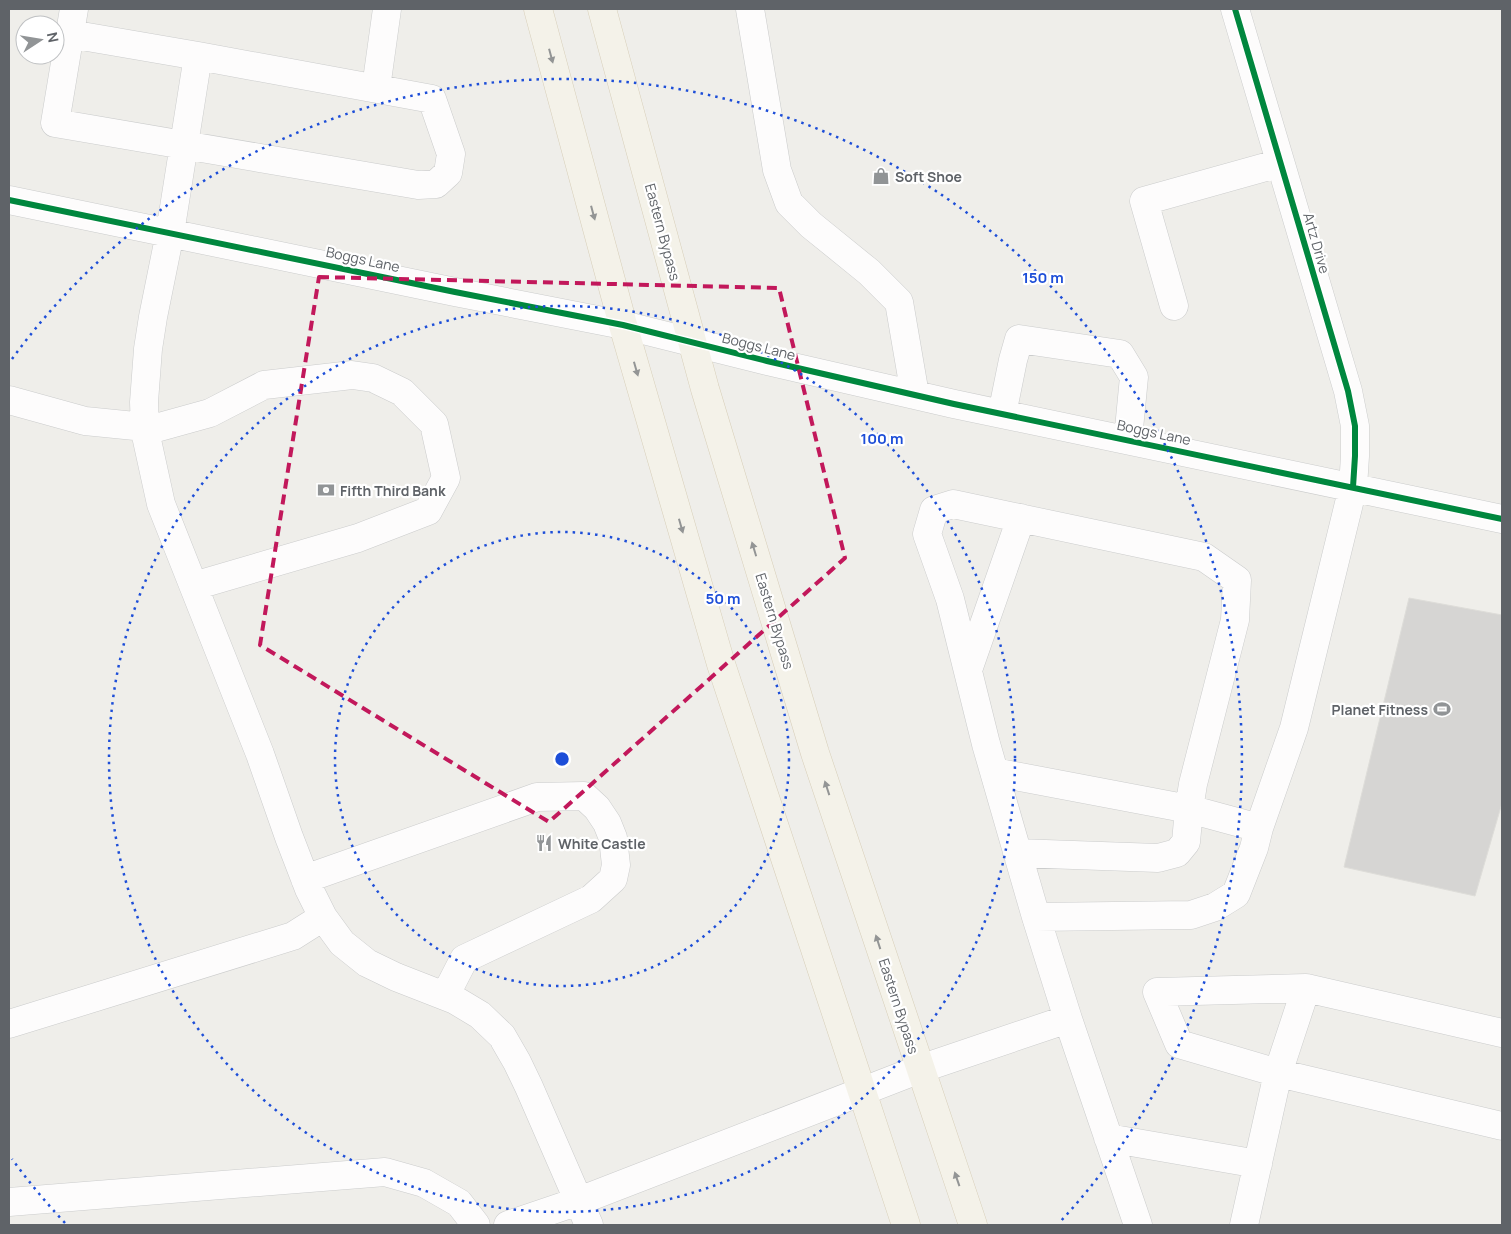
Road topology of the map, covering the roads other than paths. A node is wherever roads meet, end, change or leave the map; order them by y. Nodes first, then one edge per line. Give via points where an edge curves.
1 (388, 9) edge
2 (538, 9) edge
3 (602, 9) edge
4 (750, 9) edge
5 (1235, 9) edge
6 (72, 22) edge
7 (198, 56) junction
8 (376, 88) junction
9 (184, 145) junction
10 (1280, 163) junction
11 (9, 200) edge
12 (170, 233) junction
13 (1174, 306) dead end
14 (623, 325) junction
15 (693, 343) junction
16 (915, 395) junction
17 (9, 400) edge
18 (1002, 414) junction
19 (145, 429) junction
20 (1128, 440) junction
21 (1353, 487) junction
22 (1021, 518) junction
23 (1502, 519) edge
24 (194, 586) junction
25 (968, 670) junction
26 (994, 772) junction
27 (1189, 809) junction
28 (1259, 828) junction
29 (1017, 853) junction
30 (305, 879) junction
31 (323, 917) junction
32 (1036, 917) junction
33 (1306, 988) junction
34 (445, 996) junction
35 (1068, 1020) junction
36 (9, 1024) edge
37 (1502, 1033) edge
38 (920, 1069) junction
39 (1278, 1073) junction
40 (861, 1092) junction
41 (1502, 1126) edge
42 (1108, 1138) junction
43 (1258, 1164) junction
44 (579, 1201) junction
45 (9, 1202) edge
46 (476, 1225) edge
47 (508, 1225) edge
48 (589, 1225) edge
49 (906, 1225) edge
50 (973, 1225) edge
51 (1138, 1225) edge
52 (1244, 1225) edge

1 - 8 street
2 -> 14 main road
3 - 15 main road, Eastern Bypass
4 - 16 street via 777,170 789,202 899,302
5 - 10 street, Artz Drive
6 - 7 street
6 - 9 street via 55,123
7 - 8 street
7 - 9 street
8 - 9 street via 432,99 451,154 448,173 436,184 418,185
9 - 12 street
10 - 13 street via 1144,202
10 - 21 street, Artz Drive via 1348,391 1355,426
11 - 12 street, Boggs Lane
12 - 14 street, Boggs Lane
12 - 19 street via 148,349
14 - 15 street, Boggs Lane
14 -> 40 main road via 721,664
15 - 16 street, Boggs Lane
38 -> 15 main road, Eastern Bypass via 815,753
16 - 18 street, Boggs Lane
17 - 19 street via 85,421
18 - 20 street, Boggs Lane
18 - 20 street via 1019,339 1120,354 1134,377
19 - 24 street via 161,504
19 - 24 street via 210,413 264,385 352,375 373,378 402,392 434,424 446,478 428,511 358,538
20 - 21 street, Boggs Lane
21 - 23 street, Boggs Lane
21 - 28 street, Artz Drive via 1294,728
22 - 25 street
22 - 25 street via 953,504 934,510 927,534 950,599
22 - 27 street via 1204,557 1237,580 1235,620
24 - 30 street
25 - 26 street
26 - 27 street
26 - 29 street
27 - 28 street
27 - 29 street via 1186,842 1177,853 1158,858
28 - 32 street, Artz Drive via 1236,894 1215,907 1191,915
29 - 32 street
30 - 31 street
30 - 34 street via 536,797 584,796 608,823 616,865 613,879 591,899 464,959
31 - 34 street via 342,943 367,963
31 - 36 street via 293,936
32 - 35 street
33 - 37 street
33 - 39 street
33 - 39 street via 1157,992 1179,1044
34 - 44 street via 480,1015 502,1036 529,1086
35 - 38 street
35 - 42 street
38 - 40 street
50 -> 38 main road, Eastern Bypass
39 - 41 street
39 - 43 street
40 - 44 street
40 - 49 main road
42 - 43 street
42 - 51 street
43 - 52 street
44 - 47 street
44 - 48 street
45 - 46 street via 384,1172 424,1183 459,1203

